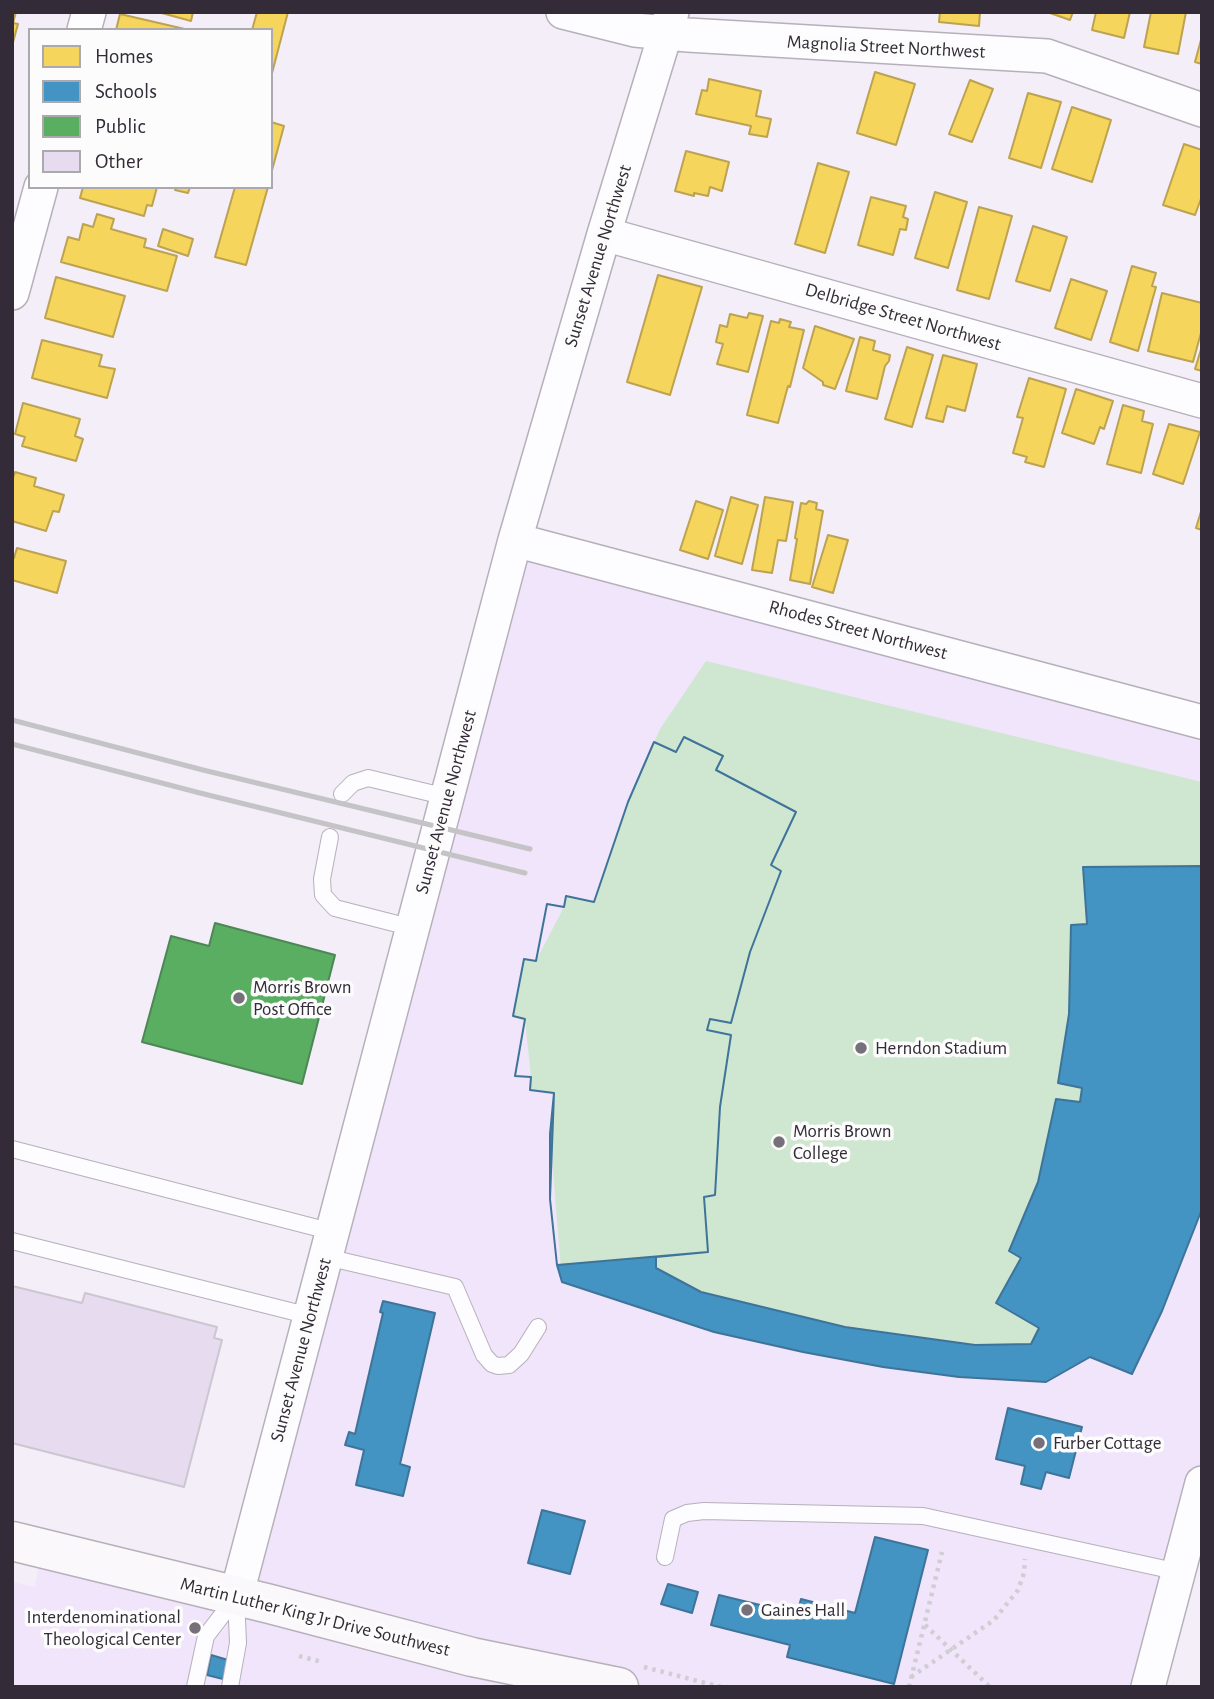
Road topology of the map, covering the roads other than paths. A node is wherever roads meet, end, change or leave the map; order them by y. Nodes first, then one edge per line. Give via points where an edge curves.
1 (564, 12) edge
2 (669, 22) edge
3 (1202, 110) edge
4 (40, 189) edge
5 (604, 234) junction
6 (12, 293) edge
7 (1202, 401) edge
8 (515, 540) junction
9 (1202, 722) edge
10 (342, 794) dead end
11 (447, 797) junction
12 (330, 836) dead end
13 (413, 928) junction
14 (12, 1149) edge
15 (12, 1241) edge
16 (329, 1245) junction
17 (310, 1316) junction
18 (538, 1327) dead end
19 (1202, 1483) edge
20 (12, 1541) edge
21 (665, 1557) dead end
22 (1178, 1572) junction
23 (236, 1597) junction
24 (195, 1687) edge
25 (230, 1687) edge
26 (619, 1687) edge
27 (1148, 1687) edge

1 - 2 street, Magnolia Street Northwest via 635,30
2 - 3 street, Magnolia Street Northwest via 1046,56
2 - 5 street, Sunset Avenue Northwest
4 - 6 street
5 - 7 street, Delbridge Street Northwest
5 - 8 street, Sunset Avenue Northwest
8 - 9 street, Rhodes Street Northwest
8 - 11 street, Sunset Avenue Northwest
10 - 11 lane via 353,783 368,778
11 - 13 street, Sunset Avenue Northwest
12 - 13 lane via 323,895 335,908
13 - 16 street, Sunset Avenue Northwest
14 - 16 lane
15 - 17 lane
16 - 17 street, Sunset Avenue Northwest
16 - 18 lane via 455,1287 492,1364 509,1365
17 - 23 street, Sunset Avenue Northwest
19 - 22 street
20 - 23 main road, Martin Luther King Jr Drive Southwest
21 - 22 lane via 673,1518 687,1513 923,1516
22 - 27 street
23 - 24 lane via 206,1636
23 - 25 lane via 238,1643
23 - 26 main road, Martin Luther King Jr Drive Southwest via 472,1657

